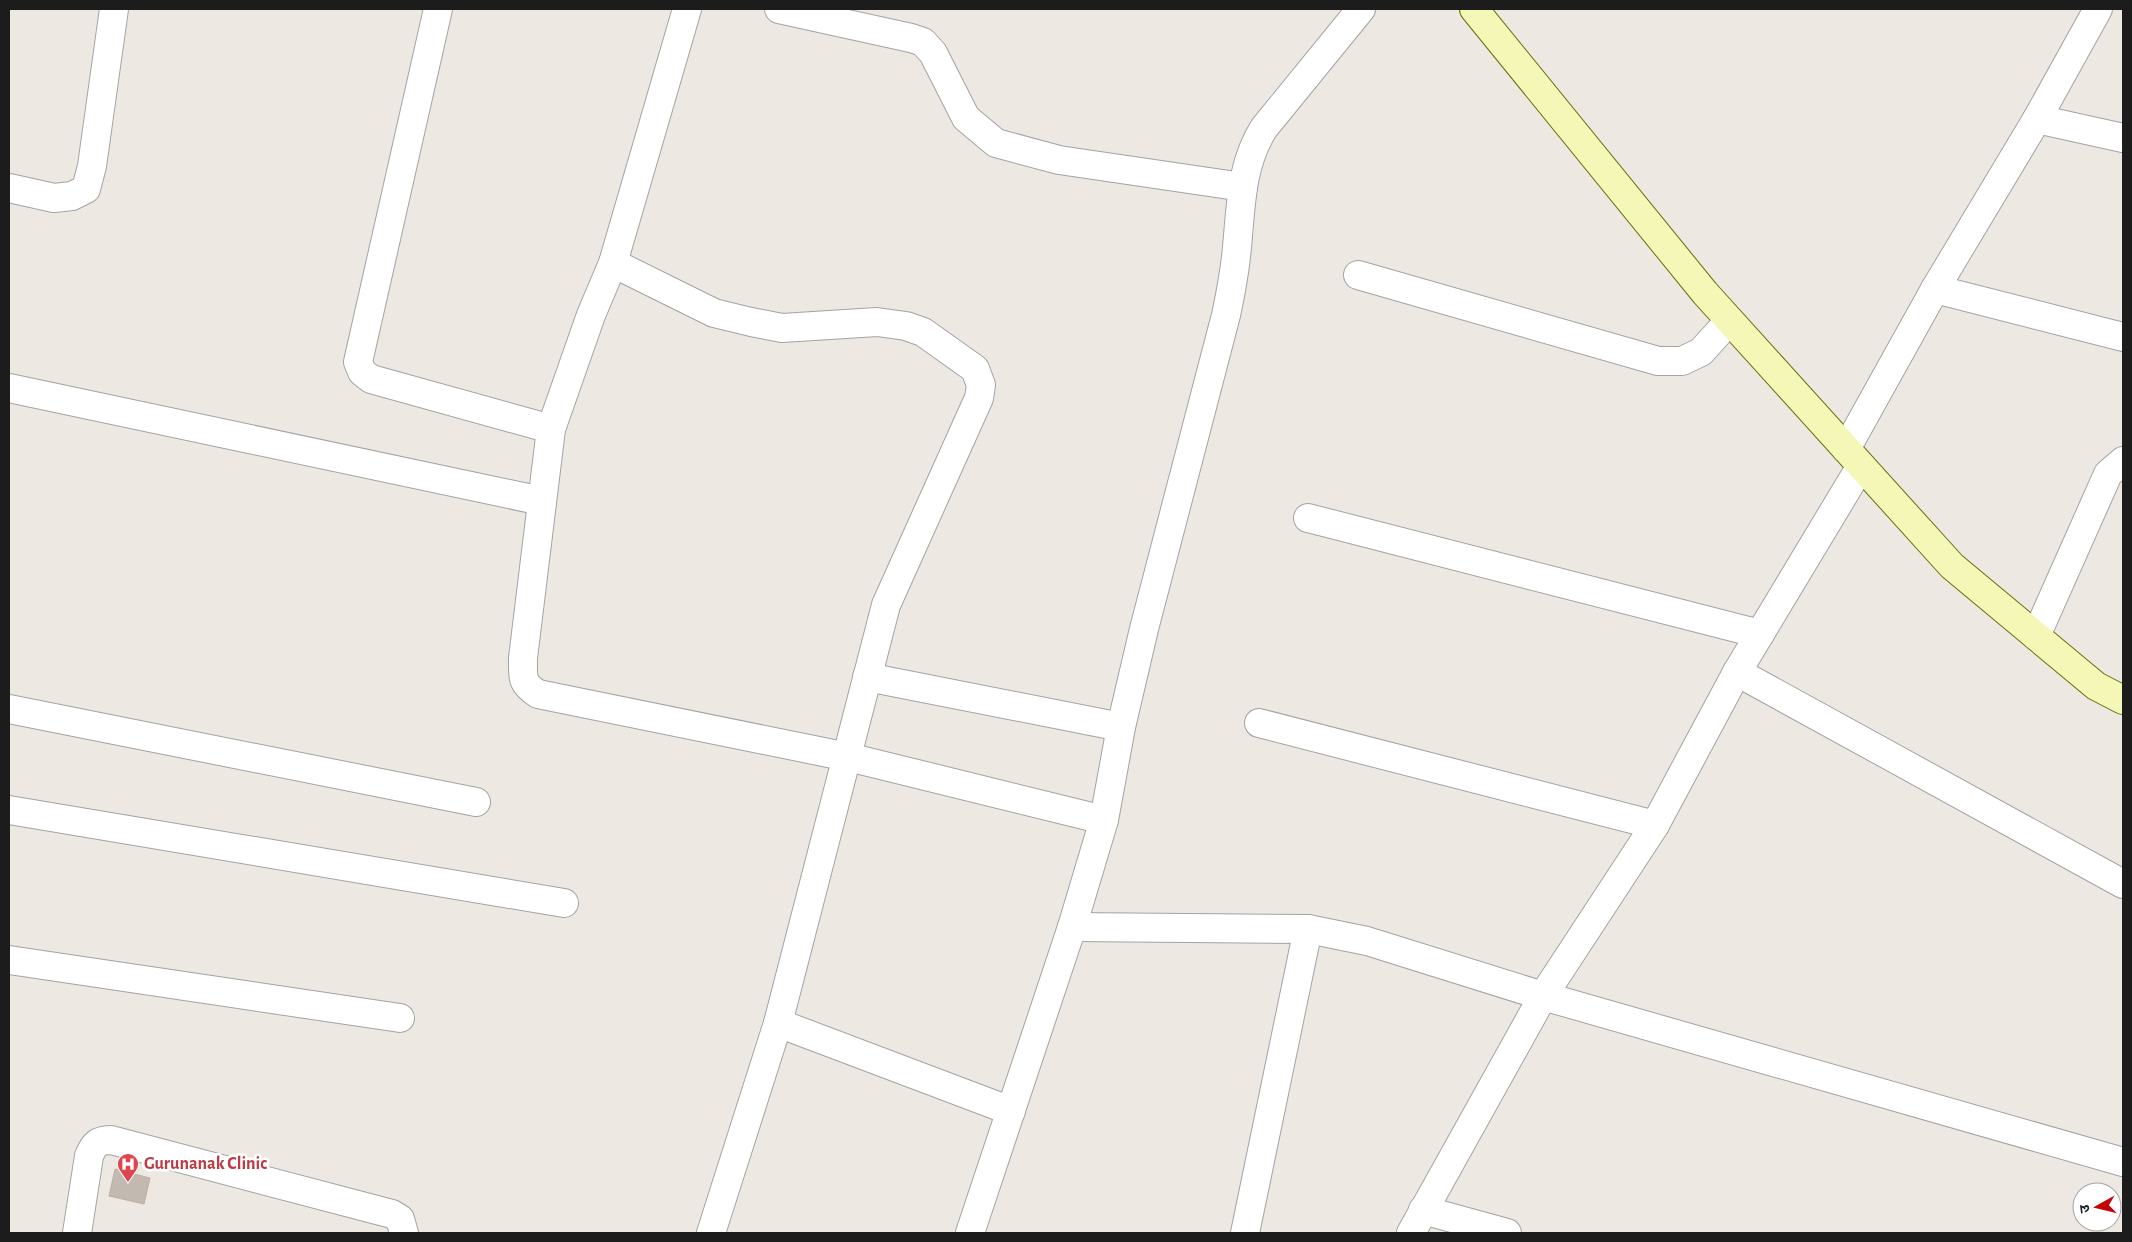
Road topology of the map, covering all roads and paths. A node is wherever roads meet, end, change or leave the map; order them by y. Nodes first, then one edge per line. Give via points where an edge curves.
1 (114, 9) edge
2 (438, 9) edge
3 (687, 9) edge
4 (780, 9) edge
5 (1360, 9) edge
6 (1474, 9) edge
7 (2098, 9) edge
8 (2037, 120) junction
9 (2123, 138) edge
10 (1243, 187) junction
11 (9, 188) edge
12 (613, 263) junction
13 (1358, 275) dead end
14 (1935, 289) junction
15 (1729, 321) junction
16 (2123, 337) edge
17 (9, 388) edge
18 (551, 429) junction
19 (1854, 458) junction
20 (2123, 460) edge
21 (542, 501) junction
22 (1308, 518) dead end
23 (1760, 634) junction
24 (2036, 636) junction
25 (1737, 672) junction
26 (867, 676) junction
27 (2123, 700) edge
28 (9, 709) edge
29 (1259, 723) dead end
30 (1121, 727) junction
31 (848, 757) junction
32 (476, 802) dead end
33 (9, 810) edge
34 (1104, 820) junction
35 (1654, 825) junction
36 (2123, 884) edge
37 (564, 903) dead end
38 (1072, 927) junction
39 (1308, 929) junction
40 (9, 960) edge
41 (1543, 996) junction
42 (400, 1018) dead end
43 (778, 1024) junction
44 (1011, 1111) junction
45 (2123, 1162) edge
46 (1424, 1210) junction
47 (77, 1233) edge
48 (404, 1233) edge
49 (711, 1233) edge
50 (970, 1233) edge
51 (1245, 1233) edge
52 (1411, 1233) edge
53 (1506, 1233) edge

1 - 11 street via 86,189 72,196 54,198
2 - 18 street via 358,362 362,372 371,379
3 - 12 street
4 - 10 street via 923,42 940,64 966,118 996,143 1059,160
5 - 10 street via 1264,128 1254,144
6 - 15 street
7 - 8 street
8 - 9 street
8 - 14 street
10 - 30 street via 1234,278 1226,315
12 - 18 street
12 - 26 street via 714,313 750,322 782,328 877,322 906,326 923,332 975,369 980,385 979,398 886,605
13 - 15 street via 1658,361 1682,361 1701,352
14 - 16 street
14 - 19 street
15 - 19 street
17 - 21 street
18 - 21 street
19 - 23 street
19 - 24 street via 1952,566
20 - 24 street via 2108,474
21 - 31 street via 523,658 523,679 528,687 538,694
22 - 23 street
23 - 25 street
24 - 27 street via 2096,686
25 - 35 street
25 - 36 street
26 - 30 street
26 - 31 street
28 - 32 street
29 - 35 street
30 - 34 street
31 - 34 street
31 - 43 street
33 - 37 street
34 - 38 street
35 - 41 street
38 - 39 street
38 - 44 street
39 - 41 street via 1367,941
39 - 51 street
40 - 42 street
41 - 45 street
41 - 46 street
43 - 44 street
43 - 49 street
44 - 50 street
46 - 52 street
46 - 53 street
47 - 48 street via 89,1156 94,1144 111,1140 392,1214 400,1218

